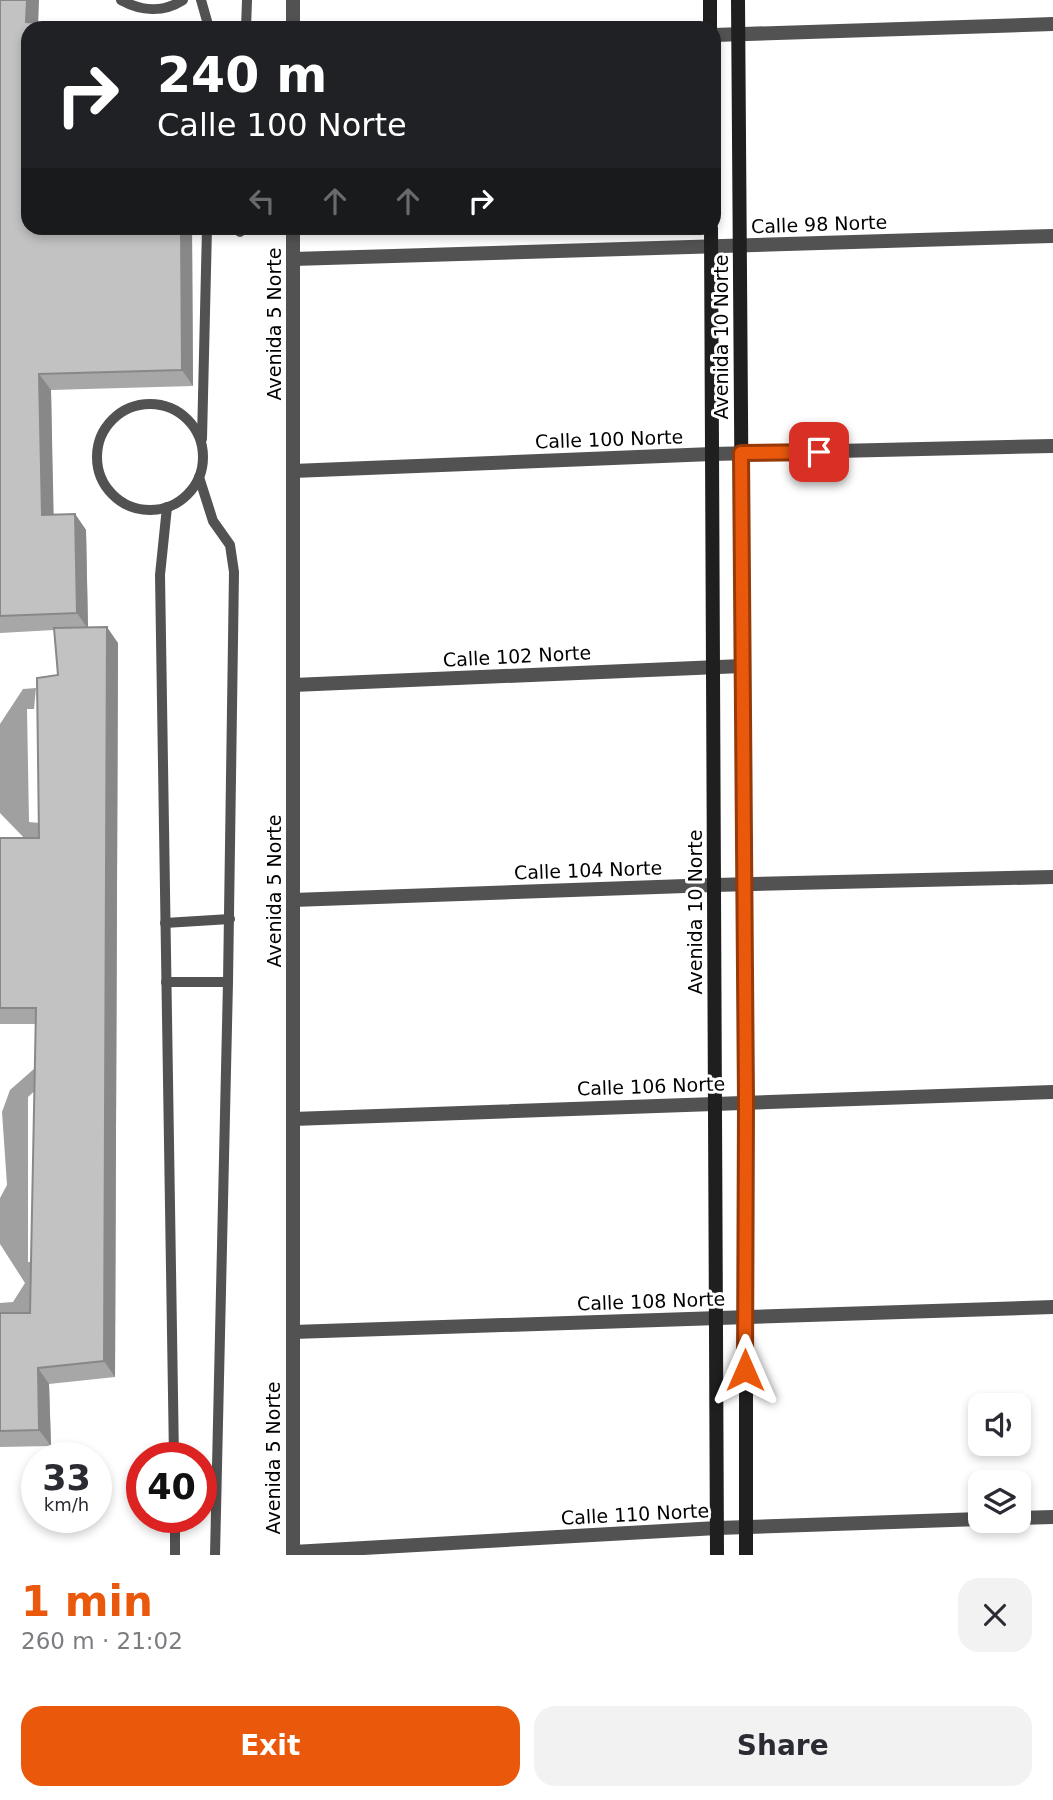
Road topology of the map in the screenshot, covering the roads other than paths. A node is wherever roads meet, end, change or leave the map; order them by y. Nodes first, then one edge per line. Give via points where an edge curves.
1 (121, 0) edge
2 (183, 0) edge
3 (201, 0) edge
4 (247, 0) edge
5 (293, 0) edge
6 (710, 0) edge
7 (738, 0) edge
8 (207, 21) edge
9 (246, 21) edge
10 (293, 21) edge
11 (710, 21) edge
12 (1053, 24) edge
13 (721, 35) edge
14 (739, 35) junction
15 (207, 235) edge
16 (293, 235) edge
17 (711, 235) edge
18 (1053, 236) edge
19 (740, 246) junction
20 (711, 247) junction
21 (293, 259) junction
22 (202, 442) junction
23 (1053, 446) edge
24 (741, 453) junction
25 (712, 454) junction
26 (293, 471) junction
27 (199, 477) junction
28 (167, 507) junction
29 (713, 666) junction
30 (742, 666) junction
31 (293, 685) junction
32 (1053, 877) edge
33 (744, 884) junction
34 (714, 885) junction
35 (293, 900) junction
36 (230, 919) junction
37 (165, 923) junction
38 (166, 982) junction
39 (229, 982) junction
40 (1053, 1092) edge
41 (746, 1102) junction
42 (715, 1103) junction
43 (293, 1119) junction
44 (1053, 1307) edge
45 (745, 1317) junction
46 (716, 1318) junction
47 (293, 1332) junction
48 (174, 1442) edge
49 (1053, 1517) edge
50 (1031, 1518) edge
51 (968, 1519) edge
52 (745, 1527) junction
53 (717, 1528) junction
54 (175, 1533) edge
55 (293, 1553) edge
56 (175, 1555) edge
57 (215, 1555) edge
58 (717, 1555) edge
59 (746, 1555) edge

1 - 2 lane via 147,9 162,9
3 - 8 lane
4 - 9 lane
5 - 10 street
6 - 11 street
7 - 14 street, Avenida 10 Norte
12 - 14 street
13 - 14 street
14 - 19 street, Avenida 10 Norte
15 - 22 lane
16 - 21 street, Avenida 5 Norte
17 - 20 street, Avenida 10 Norte
18 - 19 street, Calle 98 Norte
19 - 20 street, Calle 98 Norte
19 - 24 street, Avenida 10 Norte
20 - 21 street, Calle 98 Norte
20 - 25 street, Avenida 10 Norte
21 - 26 street, Avenida 5 Norte
22 - 27 lane
22 - 28 lane via 181,413 158,404 130,407 107,425 97,453 107,488 137,508
23 - 24 street, Calle 100 Norte
24 - 25 street, Calle 100 Norte
24 - 30 street, Avenida 10 Norte
25 - 26 street, Calle 100 Norte
25 - 29 street, Avenida 10 Norte
26 - 31 street, Avenida 5 Norte
27 - 28 lane via 192,490
27 - 36 lane via 213,521 230,545 234,572
28 - 37 lane via 160,575
29 - 30 street, Calle 102 Norte
29 - 31 street, Calle 102 Norte
29 - 34 street, Avenida 10 Norte
30 - 33 street, Avenida 10 Norte
31 - 35 street, Avenida 5 Norte
32 - 33 street, Calle 104 Norte
33 - 34 street, Calle 104 Norte
33 - 41 street, Avenida 10 Norte
34 - 35 street, Calle 104 Norte
34 - 42 street, Avenida 10 Norte
35 - 43 street, Avenida 5 Norte
36 - 37 lane
36 - 39 lane
37 - 38 lane
38 - 39 lane
38 - 48 lane
39 - 57 lane
40 - 41 street, Calle 106 Norte
41 - 42 street, Calle 106 Norte
41 - 45 street, Avenida 10 Norte
42 - 43 street, Calle 106 Norte
42 - 46 street, Avenida 10 Norte
43 - 47 street, Avenida 5 Norte
44 - 45 street, Calle 108 Norte
45 - 46 street, Calle 108 Norte
45 - 52 street, Avenida 10 Norte
46 - 47 street, Calle 108 Norte
46 - 53 street, Avenida 10 Norte
47 - 55 street, Avenida 5 Norte
49 - 50 street
51 - 52 street, Calle 110 Norte
52 - 53 street, Calle 110 Norte
52 - 59 street, Avenida 10 Norte
53 - 55 street, Calle 110 Norte
53 - 58 street, Avenida 10 Norte
54 - 56 lane

